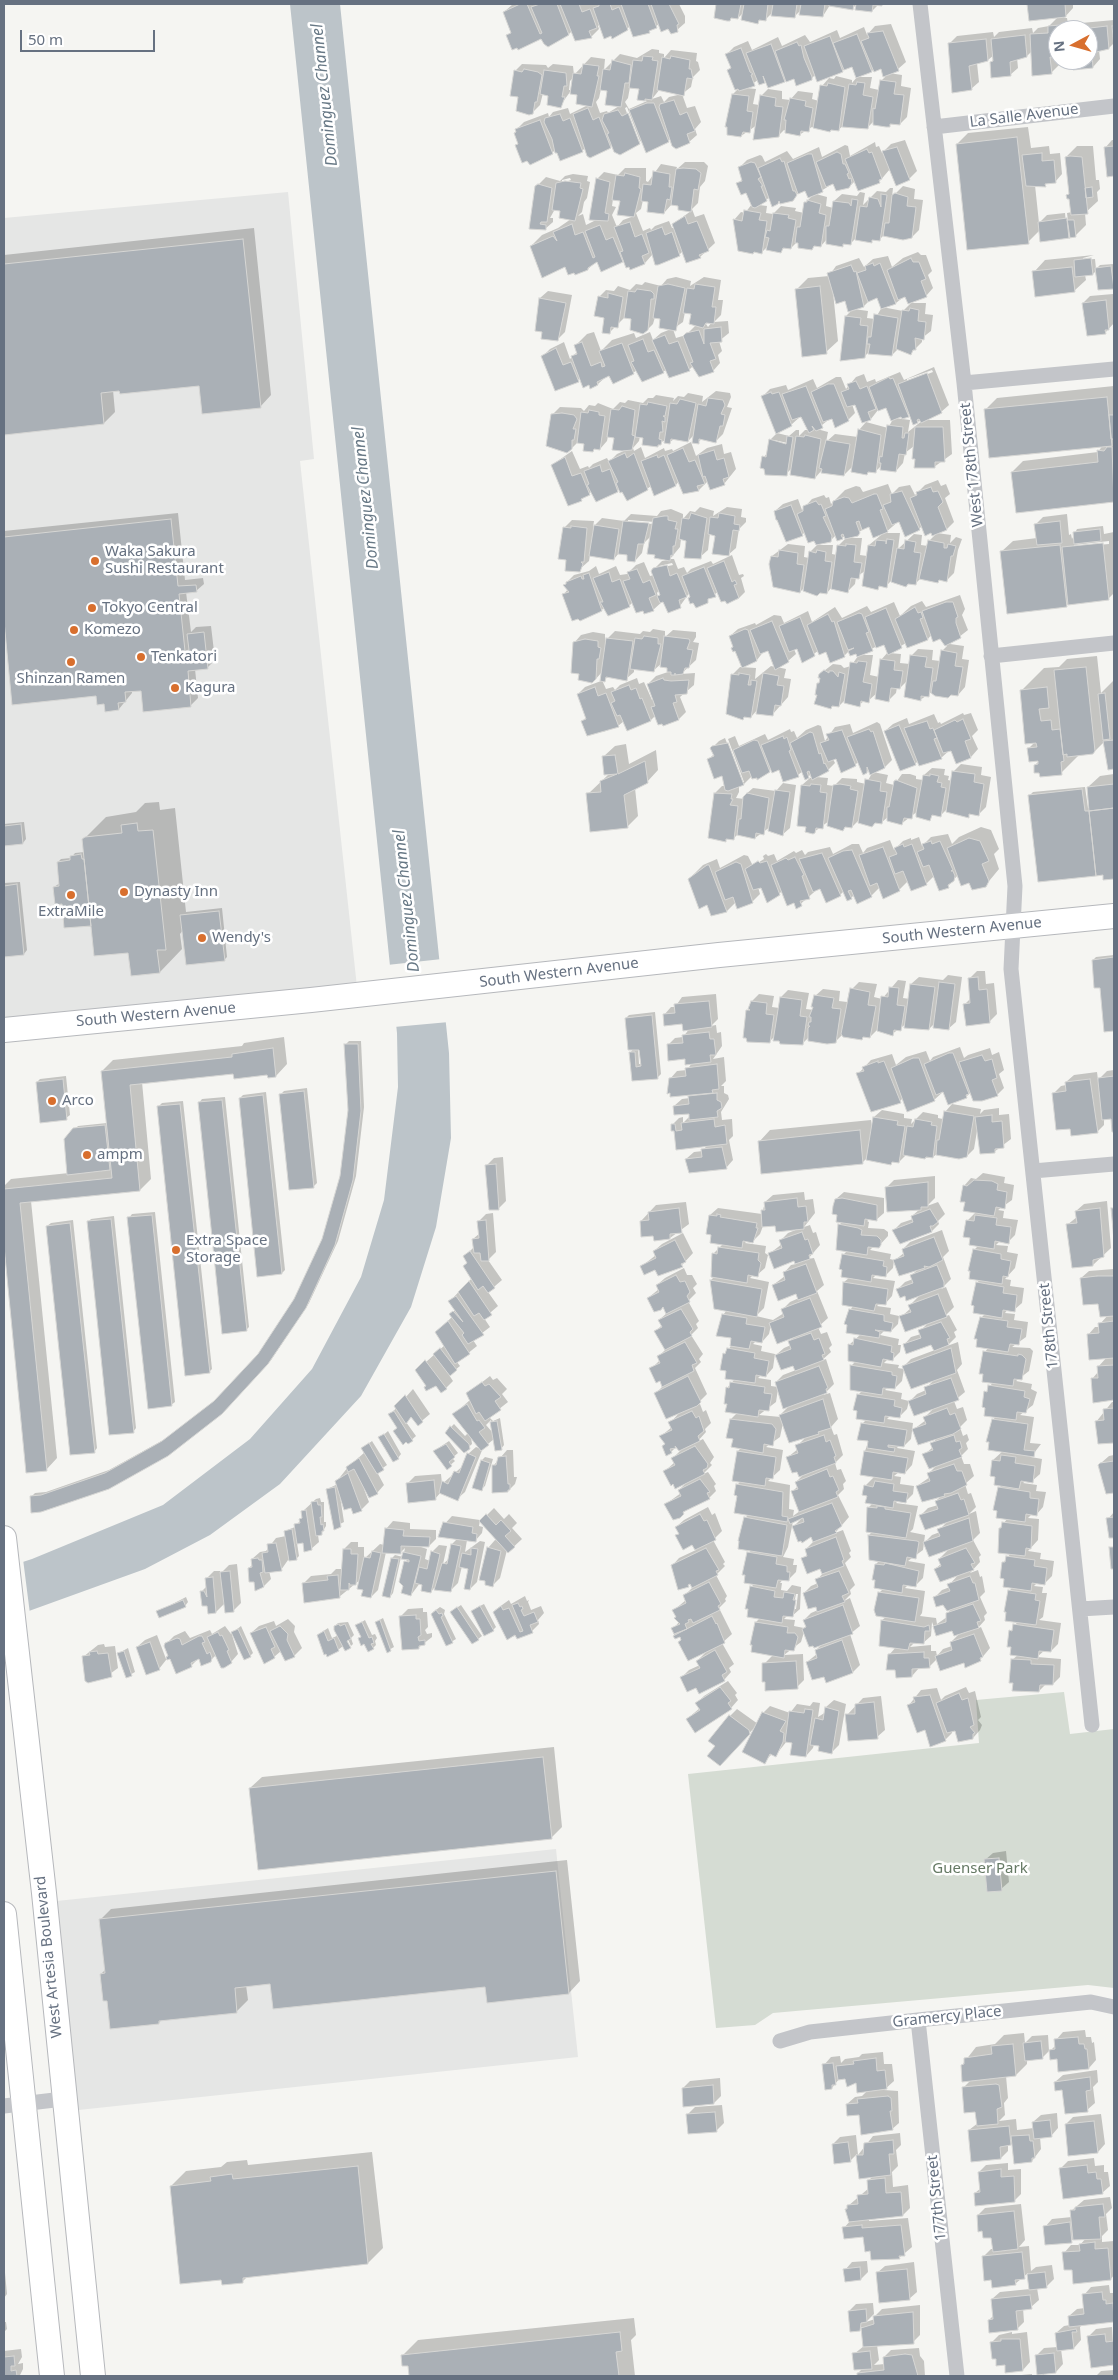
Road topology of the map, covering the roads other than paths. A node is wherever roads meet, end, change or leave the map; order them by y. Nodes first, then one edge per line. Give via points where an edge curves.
1 (920, 4) edge
2 (1114, 106) edge
3 (934, 127) junction
4 (1114, 369) edge
5 (964, 383) junction
6 (1114, 643) edge
7 (991, 656) junction
8 (1114, 916) edge
9 (1012, 927) junction
10 (4, 1030) edge
11 (1114, 1164) edge
12 (1033, 1171) junction
13 (4, 1540) edge
14 (1114, 1607) edge
15 (1080, 1609) junction
16 (1092, 1725) dead end
17 (4, 1914) edge
18 (1114, 2007) edge
19 (918, 2020) junction
20 (780, 2041) dead end
21 (63, 2099) junction
22 (14, 2105) edge
23 (52, 2376) edge
24 (93, 2376) edge
25 (957, 2376) edge

1 - 3 street, West 178th Street
2 - 3 street, La Salle Avenue
3 - 5 street, West 178th Street
4 - 5 street
5 - 7 street, West 178th Street
6 - 7 street
7 - 9 street, West 178th Street via 1015,886
8 - 9 main road, South Western Avenue
9 - 10 main road, South Western Avenue
9 - 12 street, 178th Street via 1011,971
11 - 12 street
12 - 15 street, 178th Street
13 - 21 main road, West Artesia Boulevard
14 - 15 street
15 - 16 street, 178th Street
17 - 22 main road
18 - 19 street, Gramercy Place via 1091,2002
19 - 20 street, Gramercy Place via 810,2032
19 - 25 street, 177th Street
21 - 22 street
21 - 24 main road, West Artesia Boulevard
22 - 23 main road

